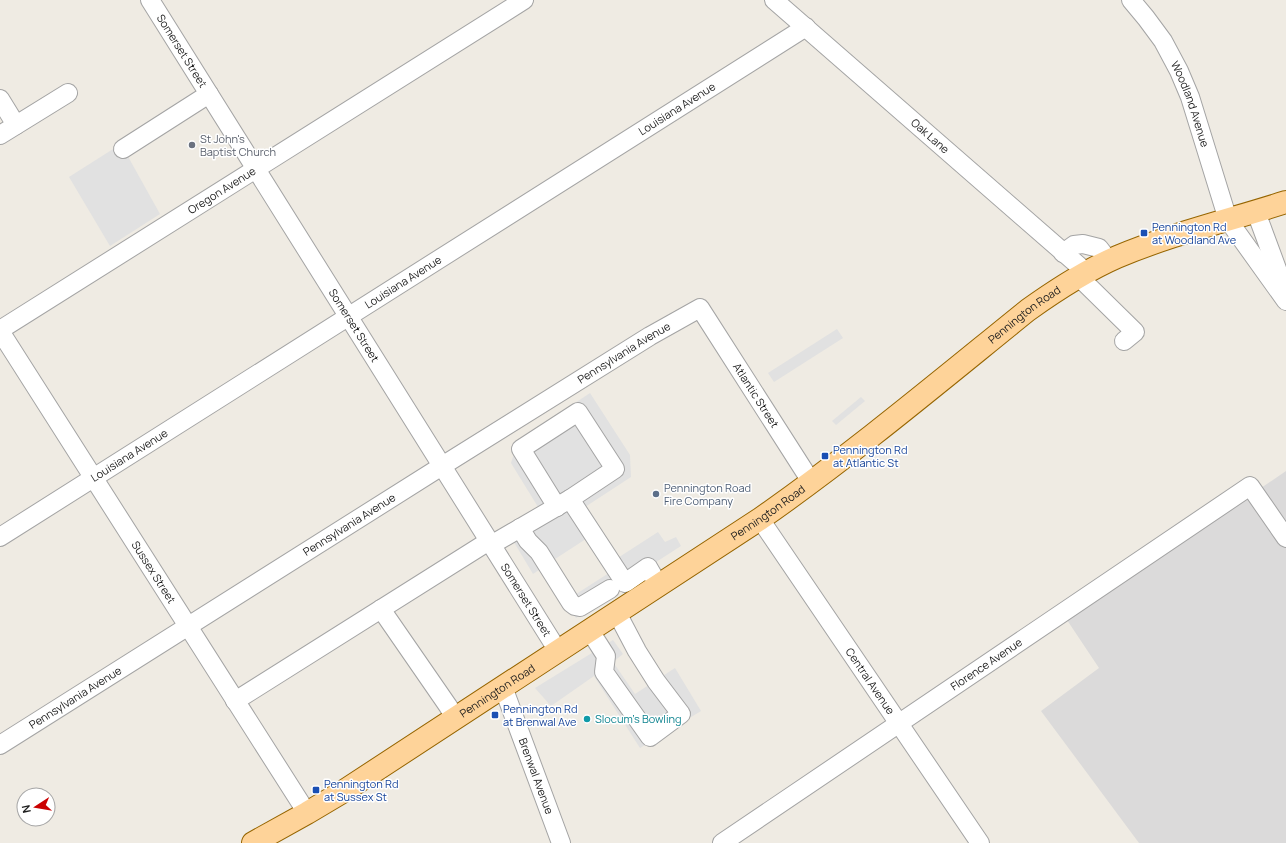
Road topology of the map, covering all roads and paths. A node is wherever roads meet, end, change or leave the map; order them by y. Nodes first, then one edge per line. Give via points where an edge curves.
1 (524, 0) edge
2 (774, 0) edge
3 (1131, 0) edge
4 (158, 3) edge
5 (806, 27) junction
6 (68, 93) dead end
7 (209, 94) junction
8 (0, 99) edge
9 (16, 125) junction
10 (0, 135) edge
11 (124, 149) dead end
12 (256, 168) junction
13 (1286, 202) edge
14 (1256, 212) junction
15 (1228, 220) junction
16 (1064, 253) junction
17 (1109, 261) junction
18 (1082, 275) junction
19 (1286, 294) edge
20 (1286, 301) edge
21 (700, 308) joint
22 (348, 317) junction
23 (0, 330) edge
24 (1124, 341) dead end
25 (563, 390) junction
26 (578, 412) junction
27 (442, 466) junction
28 (94, 478) junction
29 (812, 483) junction
30 (563, 503) junction
31 (760, 519) junction
32 (520, 528) junction
33 (0, 537) edge
34 (1286, 538) edge
35 (490, 543) junction
36 (659, 586) junction
37 (610, 588) dead end
38 (589, 601) junction
39 (381, 609) junction
40 (603, 622) junction
41 (188, 627) junction
42 (558, 651) junction
43 (503, 687) junction
44 (236, 701) junction
45 (455, 718) junction
46 (898, 723) junction
47 (0, 745) edge
48 (307, 813) junction
49 (253, 843) edge
50 (561, 843) edge
51 (722, 843) edge
52 (980, 843) edge

1 - 12 street, Oregon Avenue
2 - 5 street, Oak Lane
3 - 15 street, Woodland Avenue via 1163,41 1179,71 1190,97
4 - 7 street, Somerset Street
5 - 16 street, Oak Lane
5 - 22 street, Louisiana Avenue
6 - 9 street
7 - 11 street
7 - 12 street, Somerset Street
8 - 9 street
9 - 10 street
12 - 22 street, Somerset Street
12 - 23 street, Oregon Avenue via 128,241
13 - 14 main road, Pennington Road
14 - 15 main road, Pennington Road
14 - 19 street
15 - 17 main road, Pennington Road via 1153,243
15 - 20 street, Woodland Avenue
16 - 17 street via 1074,245 1083,244 1099,248
16 - 18 street, Oak Lane
17 - 18 main road, Pennington Road
18 - 24 street, Oak Lane via 1135,332
18 - 29 main road, Pennington Road via 1028,310
21 - 25 street, Pennsylvania Avenue
21 - 29 street, Atlantic Street
22 - 27 street, Somerset Street
22 - 28 street, Louisiana Avenue
23 - 28 street, Sussex Street
25 - 26 street
25 - 27 street, Pennsylvania Avenue
26 - 30 street via 615,469
26 - 30 street via 521,449
27 - 35 street, Somerset Street
27 - 41 street, Pennsylvania Avenue
28 - 33 street, Louisiana Avenue
28 - 41 street, Sussex Street
29 - 31 main road, Pennington Road
30 - 32 street
30 - 36 street via 625,582 648,567
31 - 36 main road, Pennington Road
31 - 46 street, Central Avenue
32 - 35 street
32 - 38 street via 539,552 571,603 580,607
34 - 46 street, Florence Avenue via 1250,486
35 - 39 street
35 - 42 street, Somerset Street
36 - 40 main road, Pennington Road
37 - 38 street
38 - 40 street
39 - 44 street
39 - 45 street
40 - 40 street via 637,650 681,714 650,737 604,672 606,656
40 - 42 main road, Pennington Road
41 - 44 street, Sussex Street
41 - 47 street, Pennsylvania Avenue
42 - 43 main road, Pennington Road
43 - 45 main road, Pennington Road
43 - 50 street, Brenwal Avenue
44 - 48 street, Sussex Street
45 - 48 main road, Pennington Road
46 - 51 street, Florence Avenue
46 - 52 street, Central Avenue
48 - 49 main road, Pennington Road

